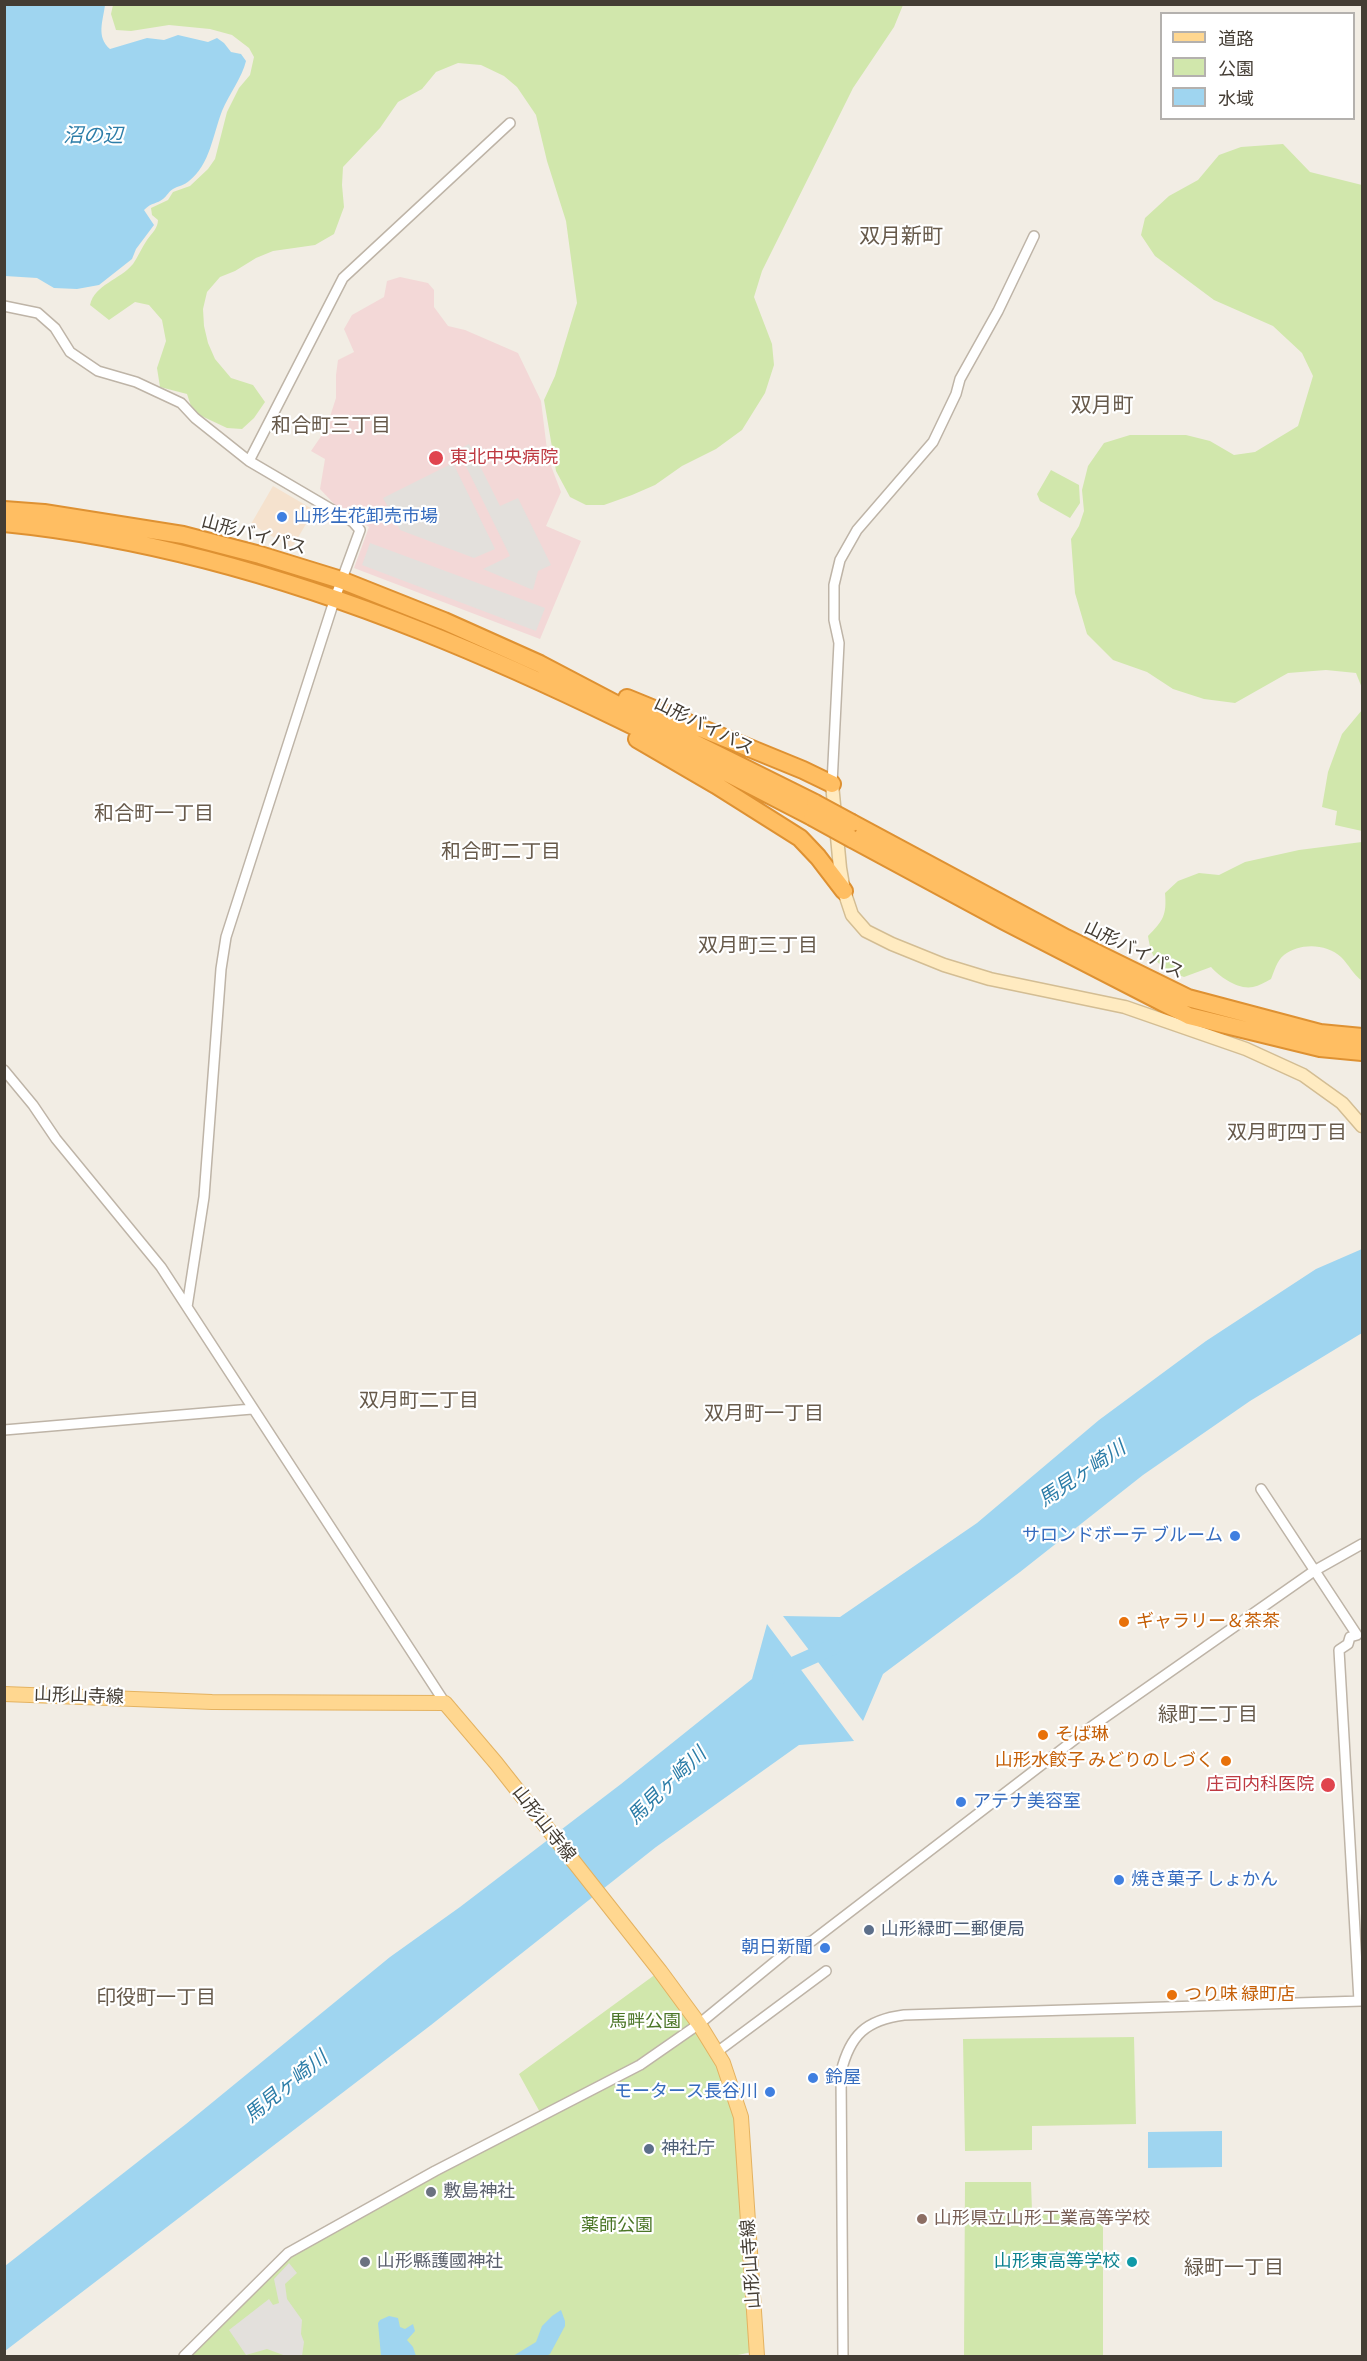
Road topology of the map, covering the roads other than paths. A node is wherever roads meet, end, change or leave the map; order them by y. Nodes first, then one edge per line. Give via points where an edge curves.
1 (510, 123) dead end
2 (1035, 236) dead end
3 (4, 306) edge
4 (249, 461) junction
5 (4, 510) edge
6 (4, 523) edge
7 (341, 580) junction
8 (335, 598) junction
9 (538, 671) junction
10 (832, 784) junction
11 (852, 831) junction
12 (844, 891) junction
13 (1362, 1037) edge
14 (1362, 1052) edge
15 (4, 1070) edge
16 (1362, 1126) edge
17 (187, 1307) junction
18 (252, 1409) junction
19 (4, 1430) edge
20 (1262, 1489) dead end
21 (1362, 1544) edge
22 (1314, 1571) junction
23 (4, 1694) edge
24 (445, 1703) junction
25 (826, 1971) dead end
26 (1361, 2001) edge
27 (699, 2024) junction
28 (717, 2052) junction
29 (184, 2356) edge
30 (758, 2356) edge
31 (843, 2356) edge

1 - 4 street via 344,278
2 - 10 street via 960,379 933,442 857,530 840,560 834,585 834,620 839,643
3 - 4 street via 38,313 55,328 70,352 98,371 136,382 181,403
4 - 7 street via 353,522 360,530
5 - 7 highway, 山形バイパス via 183,536
6 - 8 highway, 山形バイパス via 44,526 163,548
7 - 8 street
7 - 9 highway, 山形バイパス via 444,621
8 - 9 highway, 山形バイパス
8 - 17 street via 226,937 220,969 204,1197
9 - 10 highway
9 - 11 highway, 山形バイパス, bridge
9 - 12 highway via 800,838
10 - 12 street
11 - 13 highway, 山形バイパス via 1188,998 1320,1034
11 - 14 highway, 山形バイパス via 1004,921 1189,1016 1320,1048
12 - 16 street via 852,915 866,931 892,944 990,979 1125,1007 1246,1049 1303,1075 1342,1103
15 - 17 street via 161,1267
17 - 18 street
18 - 19 street
18 - 24 street
20 - 22 street
21 - 22 street
22 - 26 street via 1357,1635 1339,1650
22 - 27 street via 1091,1726 812,1941 794,1946
23 - 24 main road, 山形山寺線 via 212,1702
24 - 27 main road, 山形山寺線 via 496,1762
25 - 28 street
26 - 31 street via 904,2015 868,2025 846,2049 841,2072
27 - 28 main road, 山形山寺線
27 - 29 street via 640,2065 288,2253
28 - 30 main road, 山形山寺線 via 741,2117

